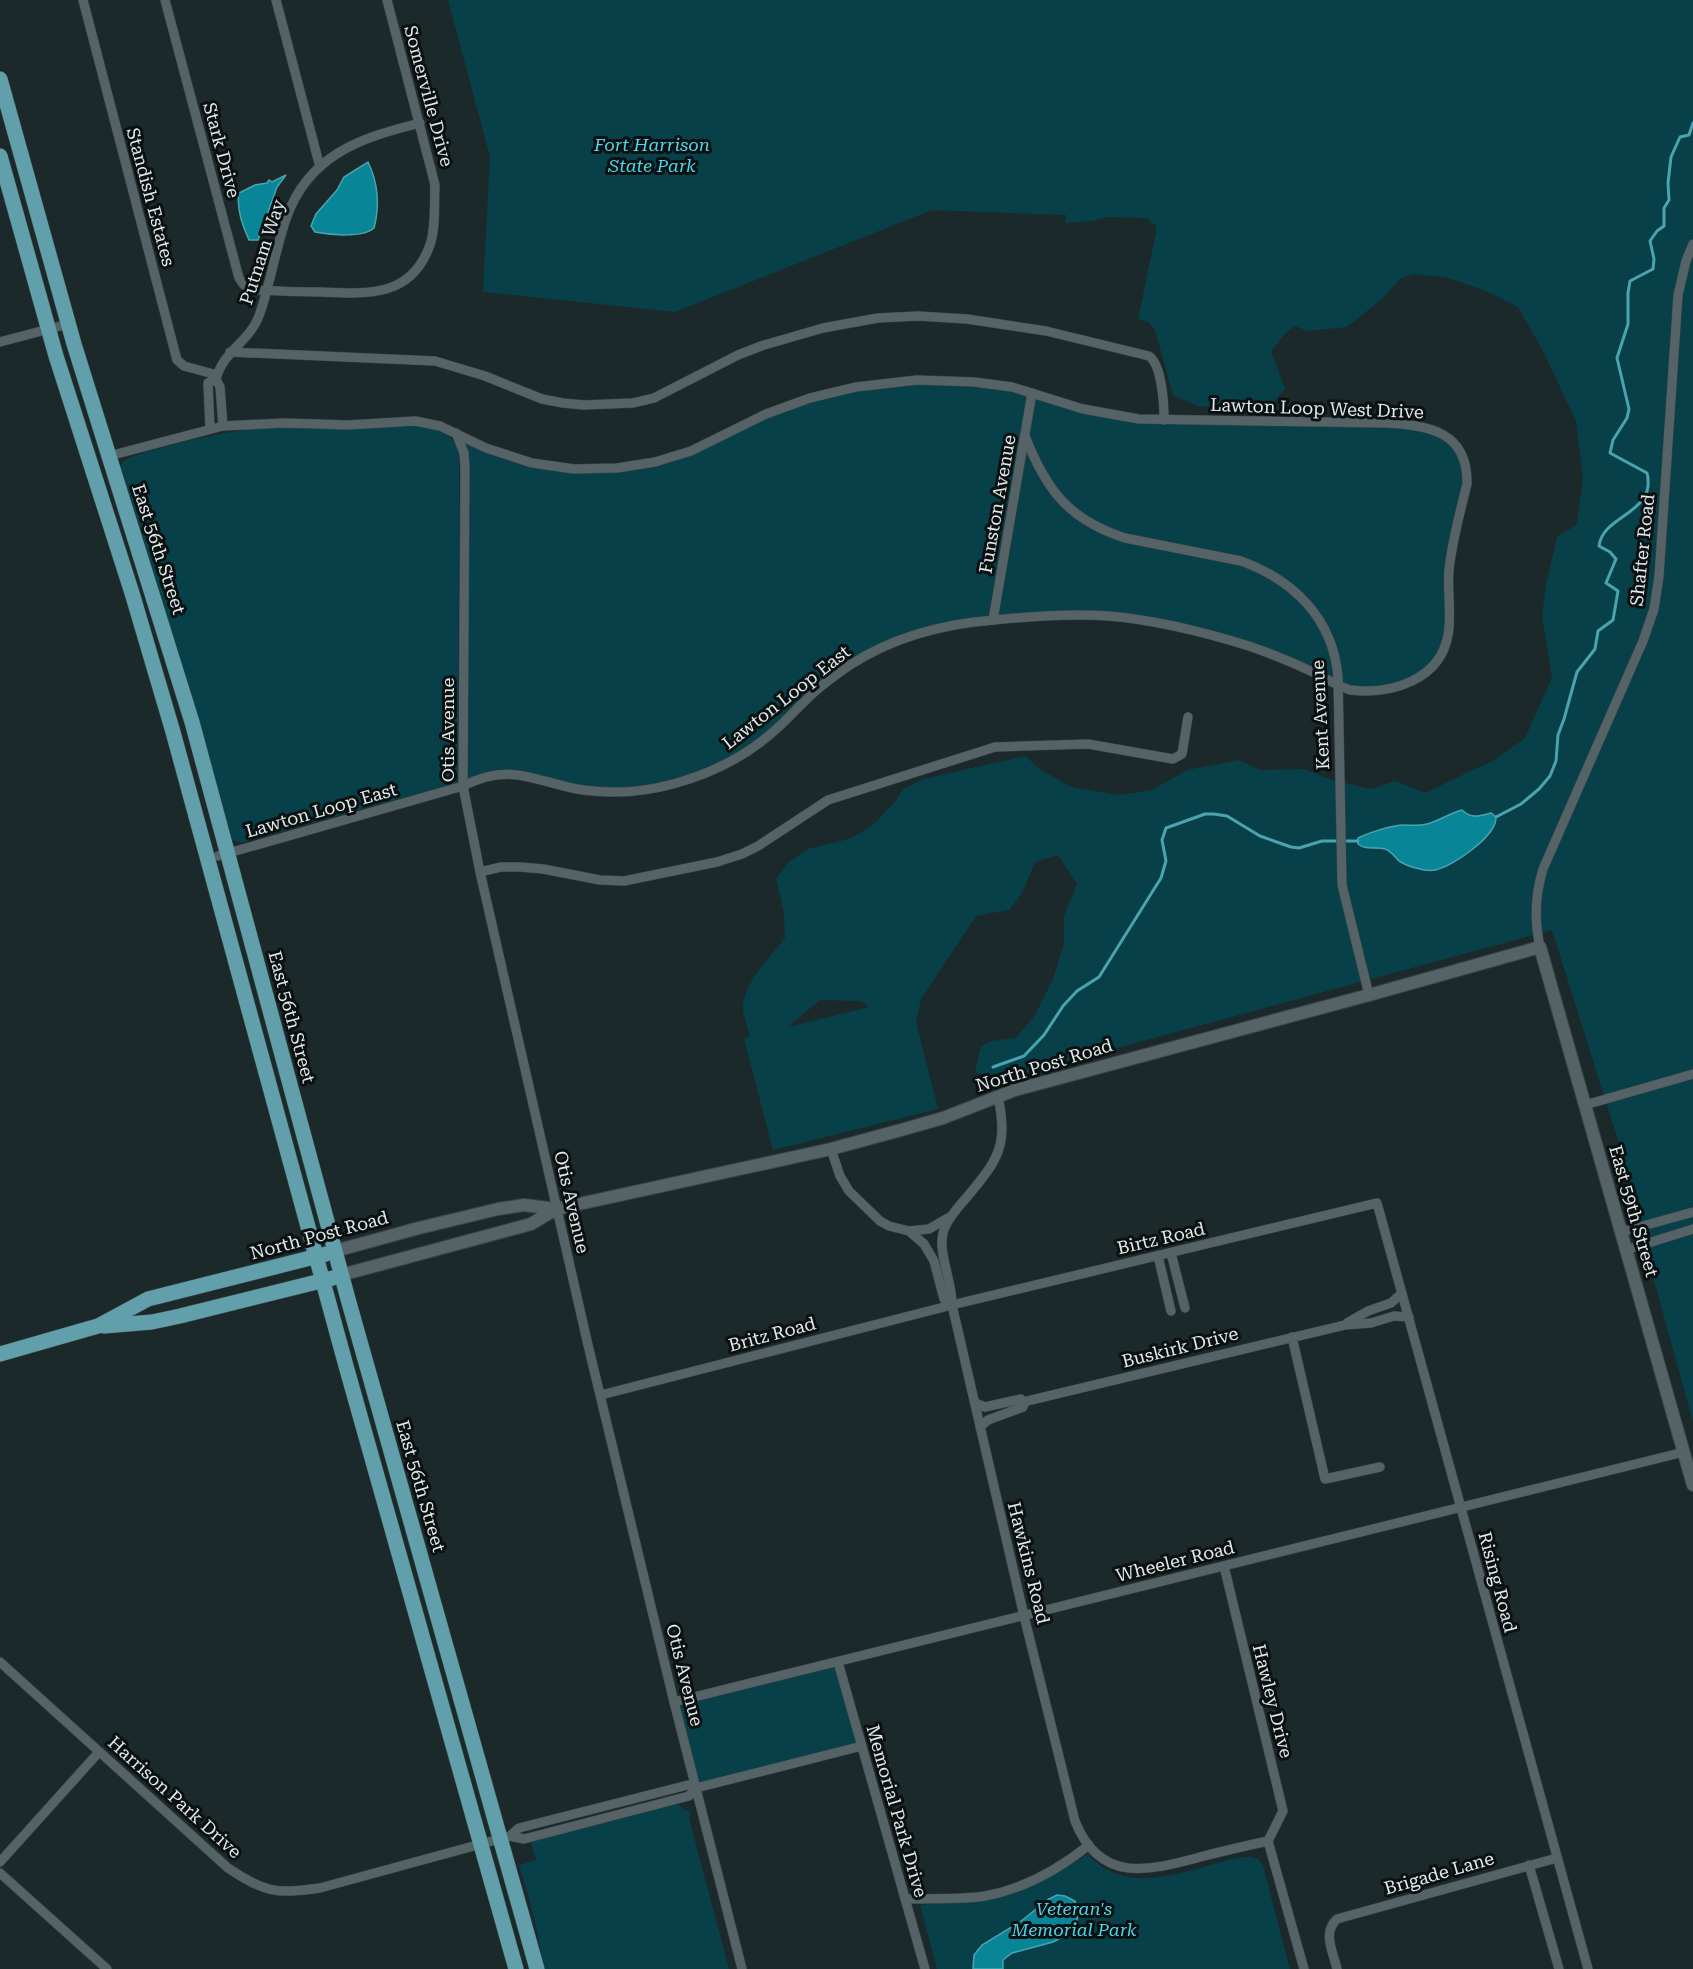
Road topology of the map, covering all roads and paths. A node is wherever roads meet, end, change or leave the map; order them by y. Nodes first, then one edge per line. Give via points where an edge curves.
1 (83, 0) edge
2 (165, 0) edge
3 (276, 0) edge
4 (387, 0) edge
5 (0, 79) edge
6 (420, 123) junction
7 (0, 156) edge
8 (320, 167) junction
9 (1693, 244) edge
10 (266, 291) junction
11 (68, 324) junction
12 (49, 330) junction
13 (0, 342) edge
14 (230, 352) junction
15 (216, 377) junction
16 (1032, 393) junction
17 (1164, 420) junction
18 (223, 426) junction
19 (210, 429) junction
20 (456, 433) junction
21 (1025, 436) junction
22 (108, 456) junction
23 (993, 620) junction
24 (1338, 685) junction
25 (1188, 717) dead end
26 (463, 786) junction
27 (223, 854) junction
28 (480, 872) junction
29 (1540, 947) junction
30 (1369, 995) junction
31 (1693, 1074) edge
32 (998, 1096) junction
33 (1585, 1105) junction
34 (831, 1149) junction
35 (1377, 1203) joint
36 (556, 1209) junction
37 (1693, 1212) edge
38 (952, 1215) junction
39 (1693, 1229) edge
40 (909, 1231) junction
41 (1621, 1232) junction
42 (1626, 1250) junction
43 (335, 1251) junction
44 (1172, 1252) junction
45 (1158, 1256) junction
46 (316, 1257) junction
47 (341, 1275) junction
48 (323, 1280) junction
49 (1402, 1293) junction
50 (952, 1305) junction
51 (1185, 1308) dead end
52 (1171, 1311) dead end
53 (1409, 1317) junction
54 (1345, 1324) junction
55 (98, 1326) junction
56 (1292, 1337) junction
57 (0, 1354) edge
58 (601, 1395) junction
59 (1023, 1402) junction
60 (975, 1403) junction
61 (980, 1427) junction
62 (1684, 1452) junction
63 (373, 1461) junction
64 (1380, 1467) dead end
65 (1693, 1485) edge
66 (1461, 1508) junction
67 (407, 1510) junction
68 (399, 1556) junction
69 (1224, 1566) junction
70 (1024, 1616) junction
71 (440, 1626) junction
72 (0, 1662) edge
73 (838, 1662) junction
74 (674, 1702) junction
75 (862, 1746) junction
76 (99, 1752) junction
77 (696, 1788) junction
78 (496, 1839) junction
79 (1268, 1841) junction
80 (1089, 1845) junction
81 (1557, 1858) junction
82 (0, 1862) edge
83 (1529, 1865) junction
84 (0, 1873) edge
85 (905, 1899) junction
86 (107, 1969) edge
87 (516, 1969) edge
88 (537, 1969) edge
89 (742, 1969) edge
90 (925, 1969) edge
91 (1304, 1969) edge
92 (1337, 1969) edge
93 (1559, 1969) edge
94 (1588, 1969) edge

1 - 15 street, Standish Estates via 177,360
2 - 10 street, Stark Drive via 239,278 248,289
3 - 8 street
4 - 6 street, Somerville Drive
5 - 11 main road, East 56th Street
6 - 8 street, Putnam Way via 365,138
6 - 10 street, Somerville Drive via 435,185 432,236 416,268 396,285 372,293
7 - 12 main road, East 56th Street
8 - 10 street, Putnam Way via 302,188 287,216
9 - 29 street, Shafter Road via 1678,295 1654,609 1543,869 1536,911
10 - 14 street, Putnam Way via 258,318
11 - 12 street
11 - 22 main road, East 56th Street
12 - 13 street
12 - 46 main road, East 56th Street via 173,732
14 - 15 street, Putnam Way
14 - 17 street via 435,361 562,403 633,403 663,395 738,355 796,335 871,319 955,317 1046,331 1149,356 1157,366
15 - 18 street
15 - 19 street, Putnam Way via 208,383
16 - 17 street, Lawton Loop West Drive via 1110,415
16 - 20 street, Lawton Loop West Drive via 951,380 856,387 784,407 678,455 617,468 574,469 532,463
16 - 21 street, Funston Avenue
17 - 24 street, Lawton Loop West Drive via 1408,425 1440,432 1459,449 1467,484 1450,564 1449,625 1443,651 1426,673 1401,686 1358,691
18 - 19 street, Lawton Loop West Drive
18 - 20 street, Lawton Loop West Drive via 415,421
19 - 22 street, Lawton Loop West Drive
20 - 26 street, Otis Avenue via 465,468
21 - 23 street, Funston Avenue
21 - 24 street, Kent Avenue via 1051,488 1090,523 1125,538 1241,561 1296,591 1329,638
22 - 27 main road, East 56th Street via 176,664
23 - 24 street, Lawton Loop East via 1061,615 1142,620 1251,647
23 - 26 street, Lawton Loop East via 925,632 871,653 819,688 757,745 686,780 635,791 602,791 503,773
24 - 30 street, Kent Avenue via 1344,895
25 - 28 street via 1182,754 1173,759 1088,744 995,747 828,800 747,851 686,869 618,881 520,867
26 - 27 street, Lawton Loop East
26 - 28 street, Otis Avenue
27 - 43 main road, East 56th Street
28 - 36 street, Otis Avenue
29 - 30 street, North Post Road
29 - 33 street, East 59th Street
30 - 32 street, North Post Road
31 - 33 street
32 - 34 street, North Post Road via 934,1121
32 - 38 street, Hawkins Road via 1002,1141 997,1156
33 - 41 street, East 59th Street
34 - 36 street, North Post Road
34 - 40 street, Hawkins Road via 849,1191 880,1221
35 - 44 street, Birtz Road
35 - 49 street, Rising Road
36 - 43 street, North Post Road via 524,1205 507,1208
36 - 47 street, North Post Road via 531,1224
36 - 58 street, Otis Avenue
37 - 41 street
38 - 40 street via 929,1229
38 - 50 street, Hawkins Road via 942,1236
39 - 42 street
40 - 50 street, Hawkins Road via 930,1253 944,1299
41 - 42 street, East 59th Street
42 - 62 street, East 59th Street
43 - 46 main road, North Post Road
43 - 47 main road, East 56th Street
44 - 45 street, Birtz Road
44 - 51 street
45 - 50 street, Birtz Road
45 - 52 street
46 - 48 main road, East 56th Street
46 - 55 main road, North Post Road via 148,1299
47 - 48 main road, North Post Road
47 - 67 main road, East 56th Street
48 - 55 main road, North Post Road via 152,1322
48 - 63 main road, East 56th Street
49 - 53 street, Rising Road
49 - 54 street, Buskirk Drive via 1390,1303
50 - 58 street, Britz Road
50 - 60 street, Hawkins Road
53 - 54 street, Buskirk Drive
53 - 66 street, Rising Road
54 - 56 street, Buskirk Drive
55 - 57 main road, North Post Road
56 - 59 street, Buskirk Drive
56 - 64 street via 1325,1479
58 - 74 street, Otis Avenue
59 - 60 street, Buskirk Drive via 1021,1399 985,1407
59 - 61 street, Buskirk Drive via 1023,1407
60 - 61 street, Hawkins Road
61 - 70 street, Hawkins Road
62 - 65 street, East 59th Street
62 - 66 street, Wheeler Road
63 - 67 main road via 386,1473 396,1508
63 - 68 main road, East 56th Street
66 - 69 street, Wheeler Road
66 - 81 street, Rising Road
67 - 71 main road, East 56th Street
68 - 71 main road via 410,1560 424,1605
68 - 78 main road, East 56th Street
69 - 70 street, Wheeler Road
69 - 79 street, Hawley Drive via 1283,1811
70 - 73 street, Wheeler Road
70 - 80 street, Hawkins Road via 1078,1828
71 - 78 main road, East 56th Street
72 - 76 street, Harrison Park Drive
73 - 74 street, Wheeler Road
73 - 75 street, Memorial Park Drive
74 - 77 street, Otis Avenue
75 - 77 street, Harrison Park Drive
75 - 85 street, Memorial Park Drive
76 - 78 street, Harrison Park Drive via 228,1868 264,1888 291,1892 320,1888
76 - 82 street
77 - 78 street, Harrison Park Drive via 689,1796 524,1839
77 - 89 street, Otis Avenue
78 - 87 main road, East 56th Street
78 - 88 main road, East 56th Street
79 - 80 street, Hawkins Road via 1140,1870 1107,1861
79 - 91 street
80 - 85 street via 1068,1862 1019,1886 984,1896
81 - 83 street, Brigade Lane
81 - 94 street, Rising Road
83 - 92 street, Brigade Lane via 1340,1917 1329,1930
83 - 93 street
84 - 86 street
85 - 90 street, Memorial Park Drive

